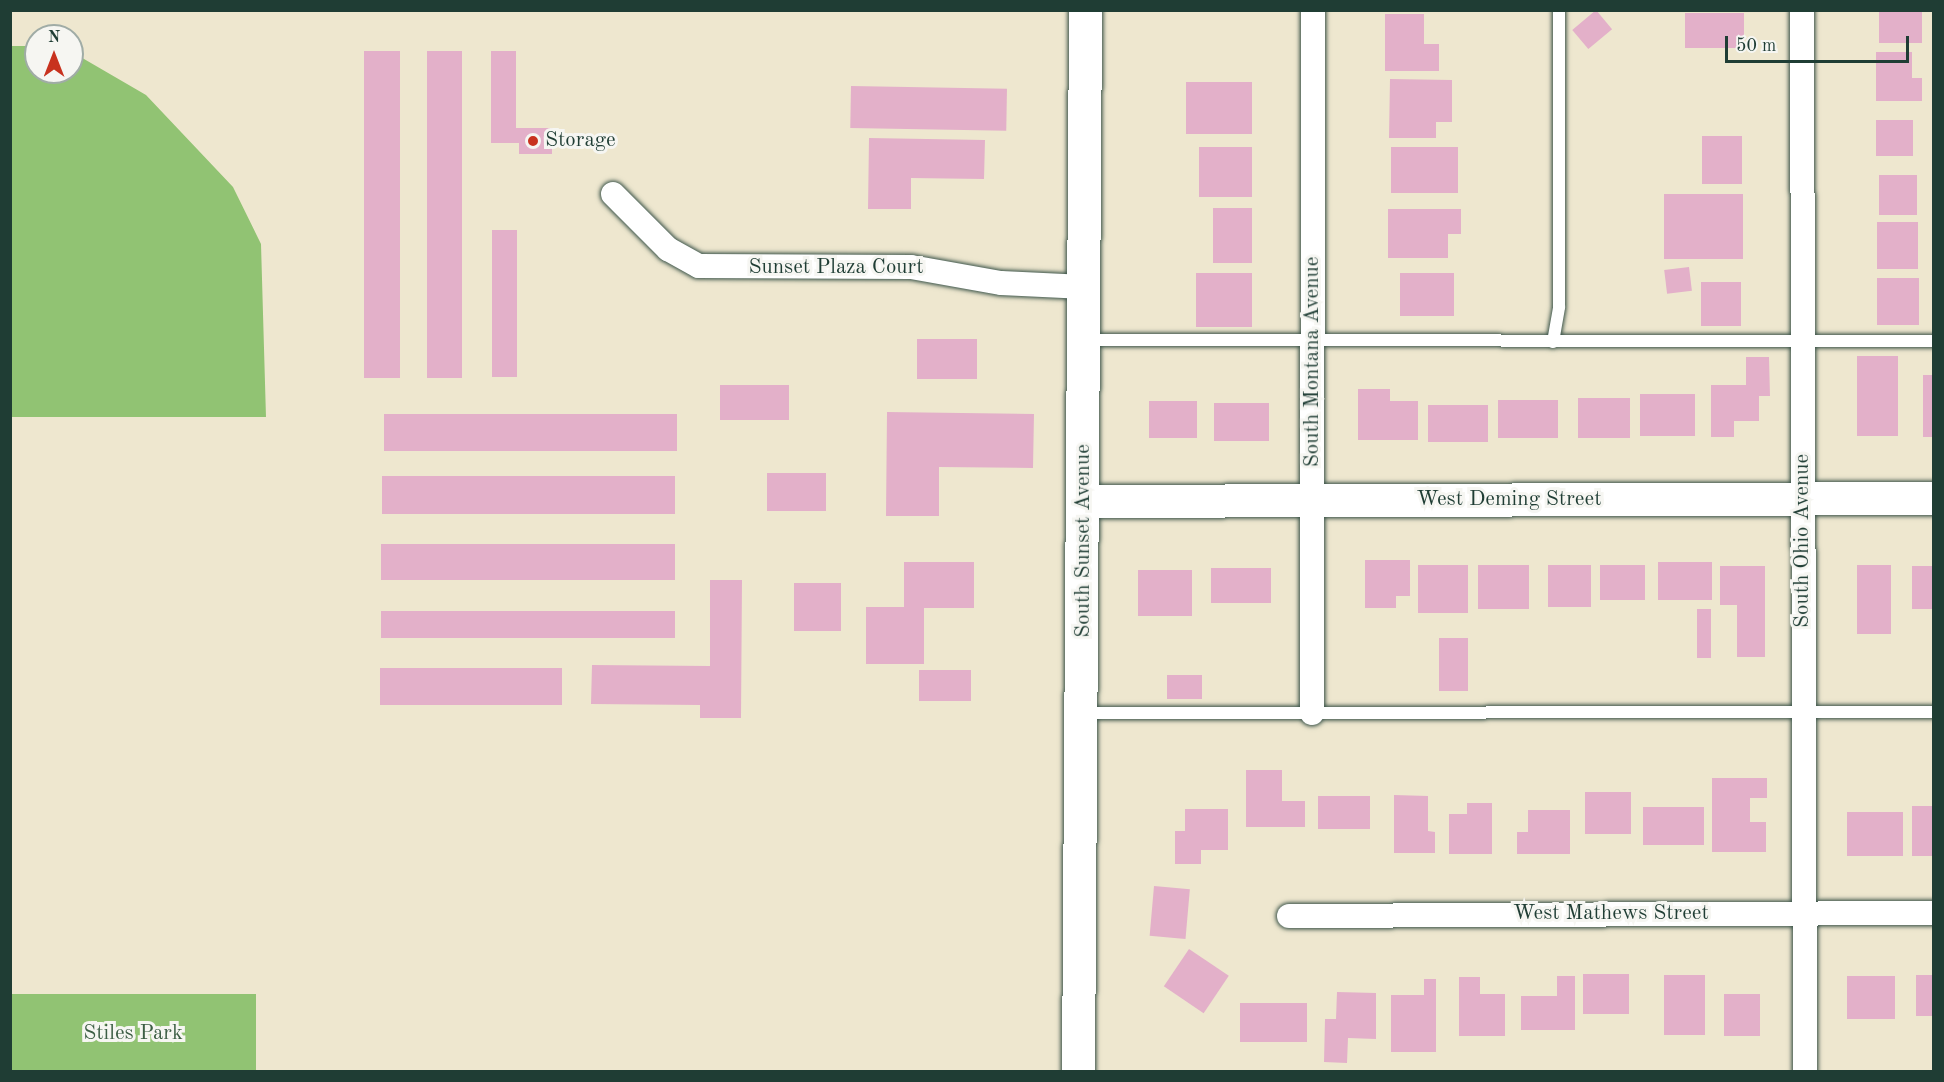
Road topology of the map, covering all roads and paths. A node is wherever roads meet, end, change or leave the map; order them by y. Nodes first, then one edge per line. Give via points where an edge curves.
1 (1085, 10) edge
2 (1313, 10) edge
3 (1559, 10) edge
4 (1802, 10) edge
5 (612, 194) dead end
6 (1085, 287) junction
7 (1085, 340) junction
8 (1313, 341) junction
9 (1934, 341) edge
10 (1552, 342) junction
11 (1803, 342) junction
12 (1934, 498) edge
13 (1803, 499) junction
14 (1084, 501) junction
15 (1314, 501) junction
16 (1934, 712) edge
17 (1082, 713) junction
18 (1312, 713) junction
19 (1804, 713) junction
20 (1934, 913) edge
21 (1804, 914) junction
22 (1288, 916) dead end
23 (1078, 1071) edge
24 (1805, 1071) edge

1 - 6 main road, South Sunset Avenue
2 - 8 street, South Montana Avenue
3 - 10 lane via 1559,307
4 - 11 street, South Ohio Avenue
5 - 6 street, Sunset Plaza Court via 668,249 699,266 912,267 1001,283
6 - 7 main road, South Sunset Avenue
7 - 8 lane
7 - 14 main road, South Sunset Avenue
8 - 10 lane
8 - 15 street, South Montana Avenue
9 - 11 lane
10 - 11 lane
11 - 13 street, South Ohio Avenue
12 - 13 main road, West Deming Street
13 - 15 main road, West Deming Street
13 - 19 street, South Ohio Avenue
14 - 15 main road, West Deming Street
14 - 17 main road, South Sunset Avenue
15 - 18 street, South Montana Avenue
16 - 19 lane
17 - 18 lane
17 - 23 main road, South Sunset Avenue
18 - 19 lane
19 - 21 street, South Ohio Avenue
20 - 21 street, West Mathews Street
21 - 22 street, West Mathews Street
21 - 24 street, South Ohio Avenue

